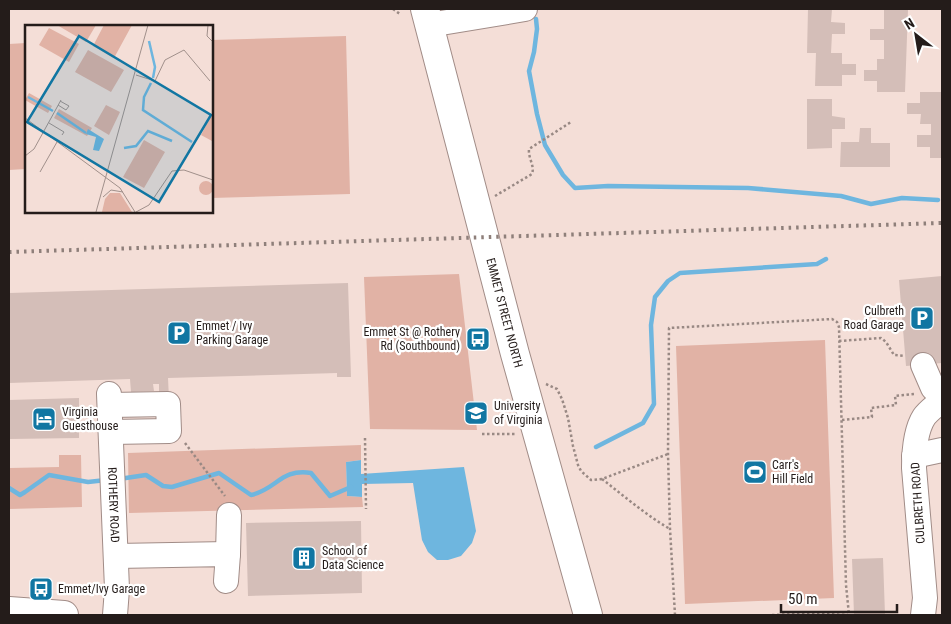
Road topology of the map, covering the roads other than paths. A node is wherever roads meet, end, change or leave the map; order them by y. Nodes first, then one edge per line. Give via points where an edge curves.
1 (525, 9) edge
2 (418, 16) edge
3 (927, 367) edge
4 (942, 399) edge
5 (112, 443) junction
6 (942, 450) edge
7 (914, 456) junction
8 (228, 507) road end
9 (228, 554) junction
10 (116, 556) junction
11 (226, 581) dead end
12 (25, 613) edge
13 (64, 615) edge
14 (116, 615) edge
15 (588, 615) edge
16 (923, 615) edge

1 - 2 street
2 - 15 main road, EMMET STREET NORTH
3 - 4 street via 933,388
4 - 7 street, CULBRETH ROAD via 924,416
5 - 5 street, ROTHERY ROAD via 110,400 168,404 169,431
5 - 10 street, ROTHERY ROAD
6 - 7 street
7 - 16 street, CULBRETH ROAD via 925,598
8 - 9 street
9 - 10 street
9 - 11 street
10 - 14 street, ROTHERY ROAD
12 - 13 main road

